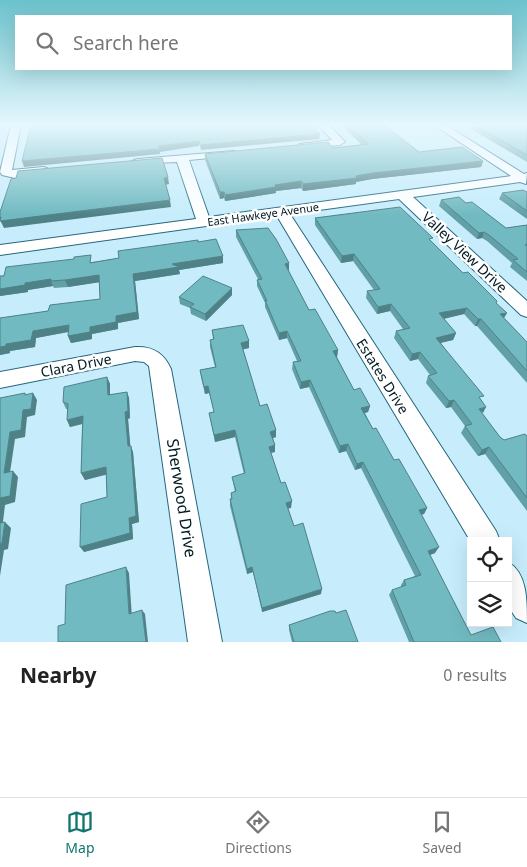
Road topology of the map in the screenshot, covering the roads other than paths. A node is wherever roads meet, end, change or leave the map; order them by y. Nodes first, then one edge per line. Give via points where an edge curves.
1 (9, 155) edge
2 (210, 155) edge
3 (486, 155) edge
4 (182, 158) junction
5 (127, 163) edge
6 (55, 170) edge
7 (525, 179) edge
8 (402, 194) junction
9 (281, 211) junction
10 (204, 222) junction
11 (0, 250) edge
12 (527, 310) edge
13 (152, 356) joint
14 (0, 380) edge
15 (484, 537) edge
16 (511, 582) edge
17 (527, 607) edge
18 (205, 642) edge

1 - 6 street via 5,171 8,174
2 - 4 street
3 - 7 street
4 - 5 street
4 - 10 street
7 - 8 street, East Hawkeye Avenue
8 - 9 street, East Hawkeye Avenue
8 - 12 street, Valley View Drive
9 - 10 street, East Hawkeye Avenue
9 - 15 street, Estates Drive
10 - 11 street, East Hawkeye Avenue
13 - 14 street, Clara Drive via 128,355
13 - 18 street, Sherwood Drive via 159,363 162,374
16 - 17 street

